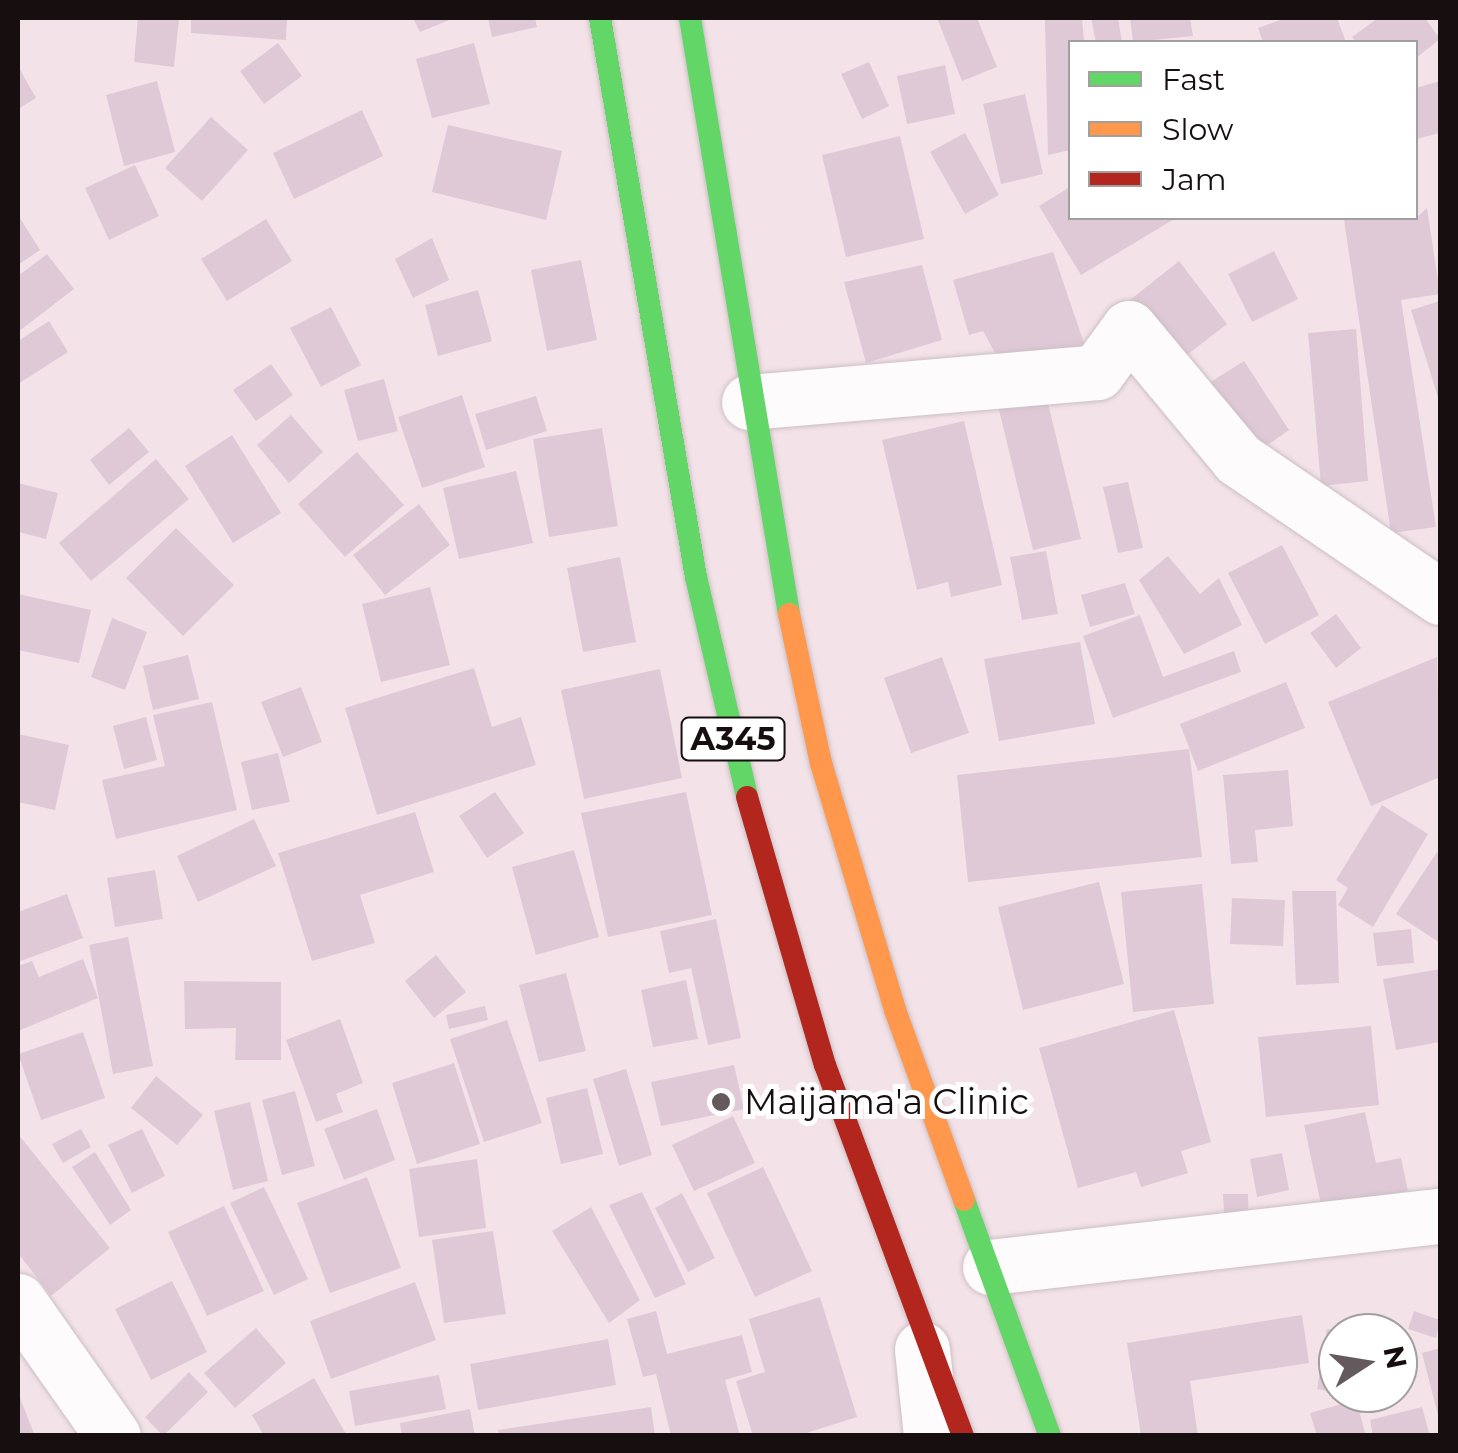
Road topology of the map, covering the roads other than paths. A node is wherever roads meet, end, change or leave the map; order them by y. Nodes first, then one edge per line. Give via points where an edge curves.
1 (600, 18) edge
2 (690, 18) edge
3 (749, 402) junction
4 (1440, 597) edge
5 (1440, 1216) edge
6 (990, 1267) junction
7 (18, 1301) edge
8 (918, 1314) junction
9 (113, 1436) edge
10 (931, 1436) edge
11 (963, 1436) edge
12 (1050, 1436) edge

1 - 8 highway, A345 via 693,557 749,807 825,1065
2 - 3 highway, A345
3 - 4 street via 1097,372 1129,328 1238,460
3 - 6 highway, A345 via 822,763 895,1010
5 - 6 street
6 - 12 highway, A345
7 - 9 street
8 - 10 street
8 - 11 highway, A345

